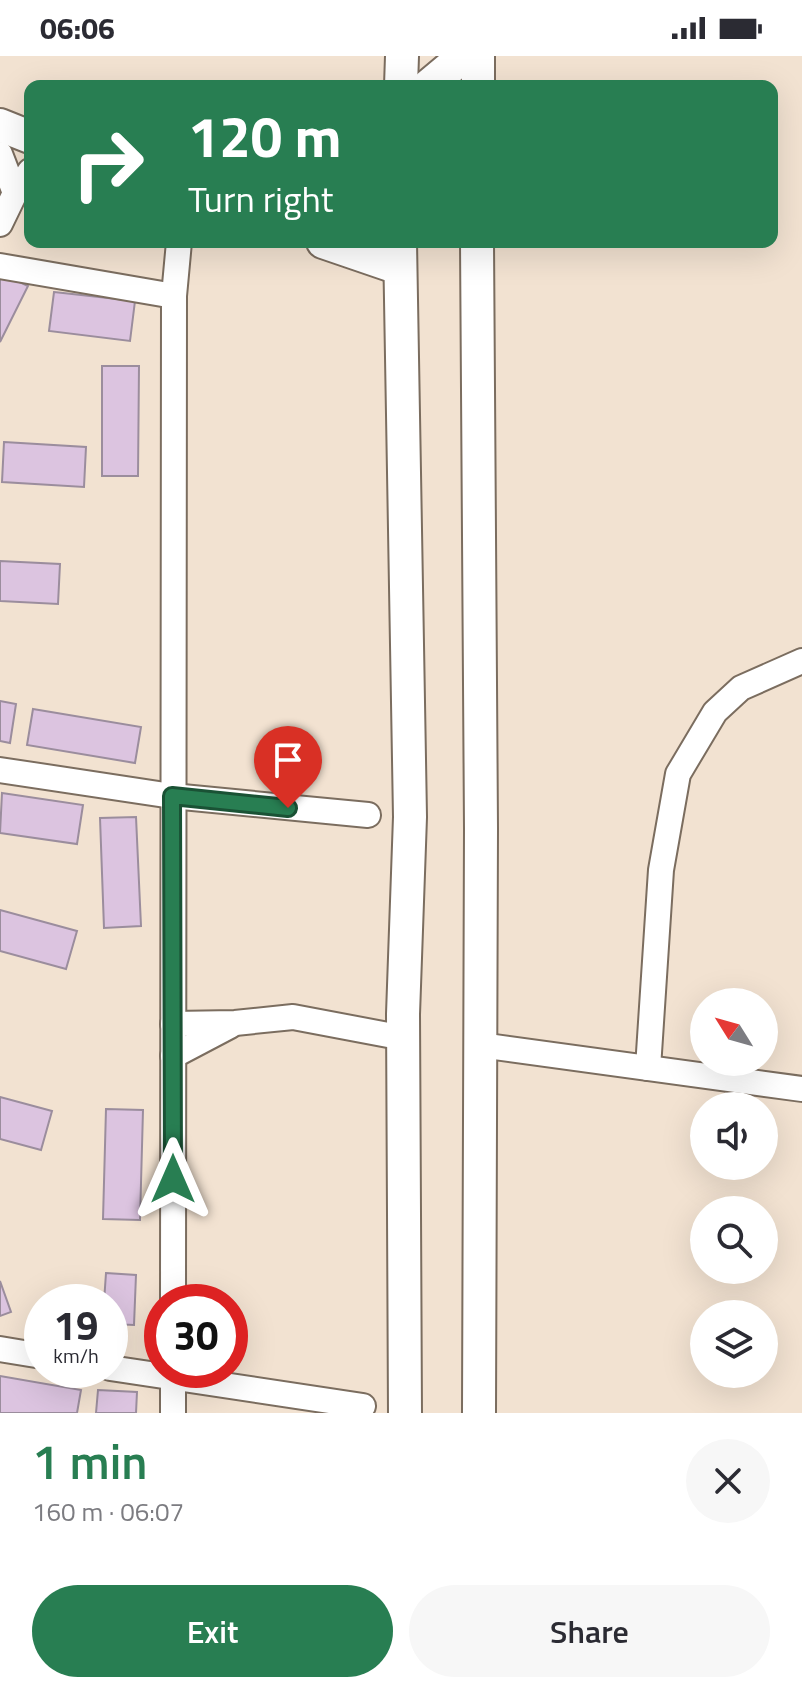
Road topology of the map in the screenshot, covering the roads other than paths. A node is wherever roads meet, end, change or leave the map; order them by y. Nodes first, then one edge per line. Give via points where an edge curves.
1 (402, 56) edge
2 (464, 56) edge
3 (478, 56) edge
4 (401, 80) edge
5 (435, 80) edge
6 (478, 80) edge
7 (0, 125) edge
8 (24, 135) edge
9 (0, 154) edge
10 (24, 180) edge
11 (15, 193) junction
12 (0, 224) edge
13 (178, 248) edge
14 (359, 248) edge
15 (477, 248) edge
16 (400, 255) edge
17 (0, 266) edge
18 (174, 296) junction
19 (802, 661) edge
20 (0, 770) edge
21 (172, 796) junction
22 (368, 815) dead end
23 (235, 1023) junction
24 (173, 1024) junction
25 (404, 1038) junction
26 (480, 1045) junction
27 (173, 1056) junction
28 (648, 1068) junction
29 (802, 1089) edge
30 (173, 1284) edge
31 (0, 1349) edge
32 (24, 1353) edge
33 (248, 1387) edge
34 (173, 1388) edge
35 (363, 1406) dead end
36 (173, 1413) edge
37 (405, 1413) edge
38 (479, 1413) edge

1 - 4 main road
2 - 5 main road
3 - 6 main road
7 - 8 main road
9 - 11 street
10 - 11 street
11 - 12 street
13 - 18 street
14 - 16 main road
15 - 26 main road
16 - 25 main road via 410,817
17 - 18 street
18 - 21 street
19 - 28 street via 741,688 715,712 678,774 661,870
20 - 21 street
21 - 22 street
21 - 24 street
23 - 24 street
23 - 25 street via 293,1017
23 - 27 street
24 - 27 street
25 - 37 main road
26 - 28 street
26 - 38 main road
27 - 30 street
28 - 29 street
31 - 32 street
33 - 35 street
34 - 36 street

